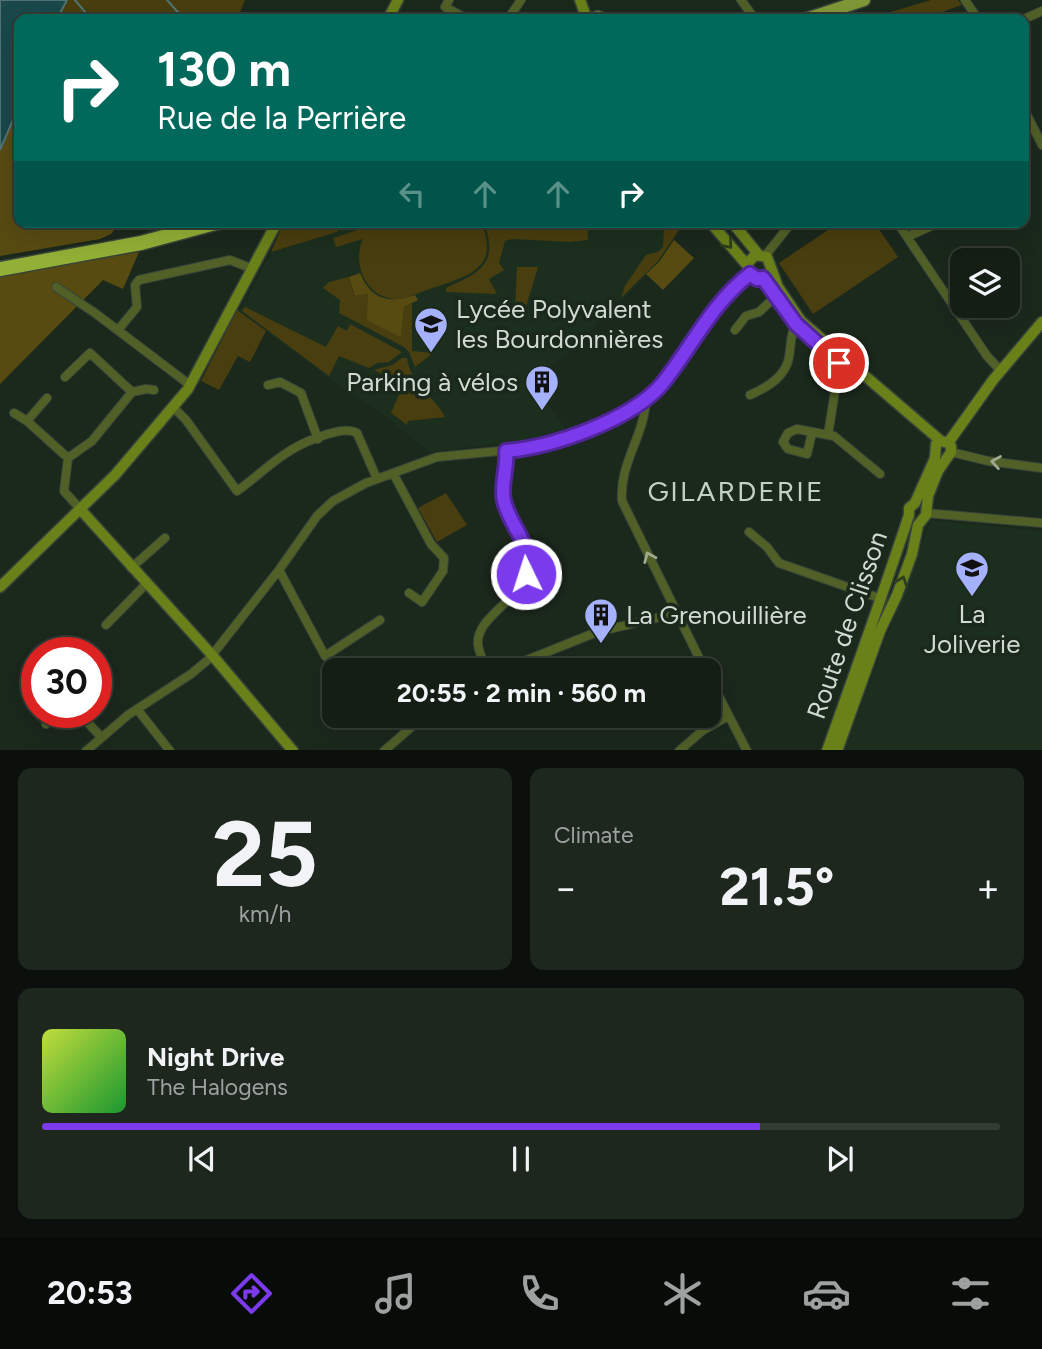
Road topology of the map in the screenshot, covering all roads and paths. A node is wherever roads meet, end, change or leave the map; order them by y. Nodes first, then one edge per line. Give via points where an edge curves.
1 (449, 0) edge
2 (864, 0) edge
3 (458, 14) edge
4 (821, 14) edge
5 (1029, 119) edge
6 (1042, 145) edge
7 (169, 228) edge
8 (197, 228) edge
9 (274, 228) edge
10 (715, 228) edge
11 (737, 228) edge
12 (787, 228) edge
13 (901, 228) edge
14 (927, 228) edge
15 (907, 237) junction
16 (762, 255) junction
17 (6, 264) edge
18 (253, 269) junction
19 (748, 269) junction
20 (767, 275) junction
21 (56, 287) dead end
22 (775, 297) junction
23 (1042, 322) edge
24 (796, 324) junction
25 (118, 330) junction
26 (735, 330) dead end
27 (847, 370) junction
28 (1001, 371) junction
29 (65, 377) dead end
30 (190, 385) junction
31 (268, 385) dead end
32 (154, 390) dead end
33 (132, 392) junction
34 (750, 395) dead end
35 (47, 398) dead end
36 (646, 399) junction
37 (173, 407) junction
38 (14, 413) dead end
39 (27, 421) junction
40 (812, 433) dead end
41 (828, 435) junction
42 (318, 439) junction
43 (943, 449) junction
44 (506, 451) junction
45 (68, 458) junction
46 (1042, 468) edge
47 (394, 473) junction
48 (880, 474) dead end
49 (377, 480) junction
50 (80, 509) junction
51 (922, 511) junction
52 (1042, 523) edge
53 (749, 531) dead end
54 (164, 538) dead end
55 (131, 568) junction
56 (279, 570) junction
57 (146, 584) junction
58 (0, 587) edge
59 (409, 593) dead end
60 (880, 598) junction
61 (678, 613) junction
62 (380, 621) dead end
63 (106, 625) dead end
64 (212, 655) junction
65 (483, 658) edge
66 (532, 658) edge
67 (699, 658) edge
68 (721, 700) edge
69 (137, 709) junction
70 (729, 716) junction
71 (93, 728) edge
72 (410, 728) edge
73 (101, 737) junction
74 (87, 750) edge
75 (169, 750) edge
76 (292, 750) edge
77 (385, 750) edge
78 (680, 750) edge
79 (746, 750) edge
80 (827, 750) edge
81 (837, 750) edge

1 - 3 street via 445,7
2 - 4 main road
5 - 6 street
7 - 17 highway
8 - 17 highway via 141,243
9 - 18 main road
10 -> 19 main road
11 - 16 main road
12 - 16 street
13 - 15 street
14 - 15 street
15 - 28 street
16 - 19 main road via 751,257
16 - 20 main road via 770,261
18 - 25 street via 230,260 136,282 137,307
18 - 30 main road
19 - 20 main road via 757,279
19 - 36 street
20 - 22 main road
20 - 43 main road via 802,321
21 - 25 street
22 - 24 main road
22 - 26 street via 759,312 746,316
23 - 28 main road, Route de Clisson
24 - 27 main road
24 - 34 street via 787,365 767,388
25 - 30 street
27 - 41 street via 836,385
27 - 43 main road
28 - 43 main road, Route de Clisson
29 - 33 street via 90,353
30 - 37 main road
31 - 42 street via 280,382 301,393
32 - 33 street
33 - 45 street via 93,441
35 - 39 street
36 - 44 street via 626,413 578,432 539,446
61 -> 36 street via 622,501 623,474
37 - 42 street via 237,491 289,451
37 - 50 main road
38 - 39 street
39 - 45 street
40 - 41 street
41 - 48 street
42 - 49 street via 354,430
46 -> 43 street
43 - 51 main road, Route de Clisson
44 - 47 street via 443,456
44 - 65 street via 503,497 526,549 527,566 519,590 481,629 478,643
45 - 50 street via 64,491
47 - 49 street
47 - 59 street via 431,544 444,558 443,571 422,602
49 - 56 street via 325,507
50 - 55 main road
50 - 58 main road
51 - 52 street
51 - 60 main road, Route de Clisson via 909,508
81 -> 51 main road, Route de Clisson via 897,595
53 - 60 street via 779,563
54 - 55 street
55 - 57 main road
56 - 62 street via 325,656
56 - 64 street
57 - 63 street
57 - 64 main road
60 - 80 main road, Route de Clisson
61 - 66 street via 601,631
61 - 67 street
64 - 69 street
64 - 76 main road
68 - 70 street
69 - 73 street
69 - 75 street
70 - 78 street
70 - 79 street
71 - 73 street
72 - 77 street
73 - 74 street

